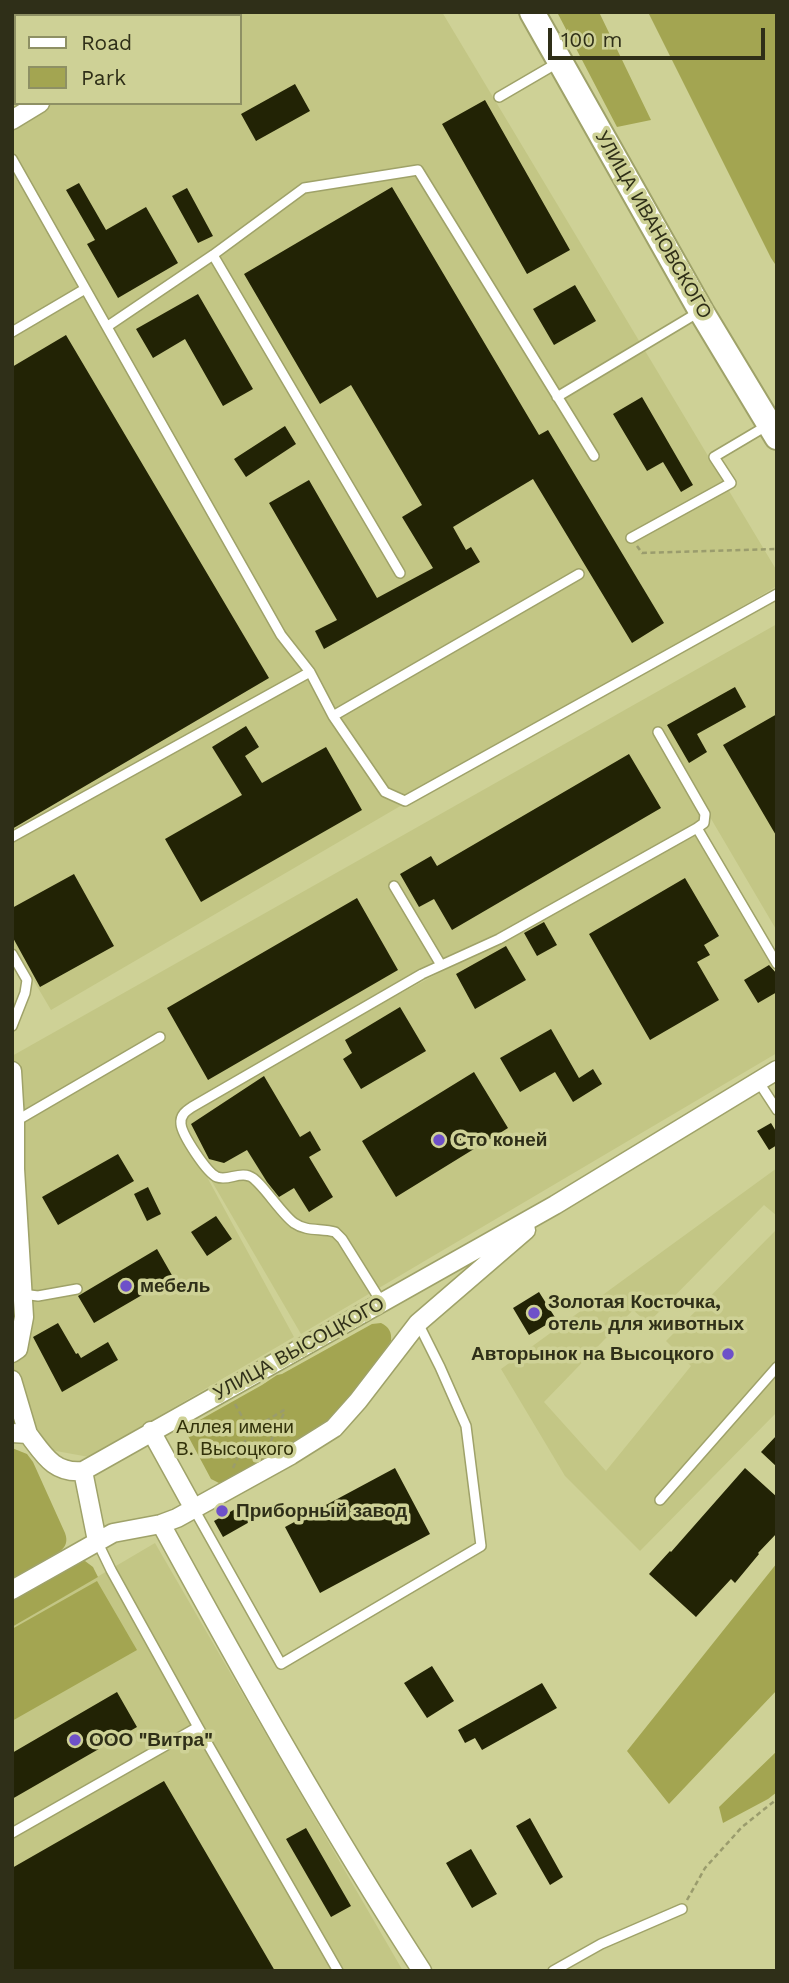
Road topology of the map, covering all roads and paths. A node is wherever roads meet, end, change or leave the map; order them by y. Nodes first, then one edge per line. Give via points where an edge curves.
1 (532, 12) edge
2 (561, 61) junction
3 (499, 97) dead end
4 (37, 105) edge
5 (12, 120) edge
6 (12, 159) edge
7 (213, 255) junction
8 (85, 289) junction
9 (701, 311) junction
10 (108, 326) junction
11 (12, 332) edge
12 (557, 397) junction
13 (773, 431) edge
14 (594, 456) dead end
15 (631, 538) joint
16 (777, 548) edge
17 (400, 573) dead end
18 (579, 574) dead end
19 (777, 594) edge
20 (310, 672) junction
21 (333, 716) junction
22 (658, 732) dead end
23 (697, 828) junction
24 (12, 837) edge
25 (394, 886) dead end
26 (12, 954) edge
27 (777, 964) edge
28 (441, 965) junction
29 (12, 1026) edge
30 (160, 1037) dead end
31 (777, 1070) edge
32 (12, 1071) edge
33 (758, 1082) junction
34 (777, 1110) edge
35 (15, 1121) junction
36 (555, 1205) junction
37 (12, 1273) edge
38 (77, 1289) dead end
39 (22, 1294) junction
40 (382, 1303) junction
41 (418, 1323) junction
42 (12, 1353) edge
43 (777, 1367) edge
44 (12, 1380) edge
45 (227, 1389) junction
46 (250, 1430) junction
47 (151, 1431) junction
48 (20, 1434) edge
49 (83, 1471) junction
50 (256, 1475) junction
51 (222, 1493) junction
52 (660, 1500) dead end
53 (194, 1509) junction
54 (161, 1524) junction
55 (97, 1541) junction
56 (12, 1590) edge
57 (198, 1727) junction
58 (777, 1799) edge
59 (12, 1833) edge
60 (682, 1909) joint
61 (338, 1971) edge
62 (422, 1971) edge
63 (553, 1971) edge

1 - 2 main road, УЛИЦА ИВАНОВСКОГО
2 - 3 lane
2 - 9 main road, УЛИЦА ИВАНОВСКОГО
4 - 5 street
6 - 8 lane
7 - 10 lane
7 - 12 lane via 304,188 418,170
7 - 17 lane
8 - 10 lane
8 - 11 lane
9 - 12 lane
9 - 13 main road, УЛИЦА ИВАНОВСКОГО
10 - 20 lane via 281,635
12 - 14 lane
13 - 15 lane via 715,457 731,483
15 - 16 path via 642,553
18 - 21 lane
19 - 21 lane via 405,801 385,792
20 - 21 lane
20 - 24 lane
22 - 23 lane via 705,814 704,823
23 - 27 lane
23 - 28 lane via 499,939
25 - 28 lane
26 - 29 lane via 27,980
28 - 40 lane via 192,1107 180,1122 213,1175 230,1179 249,1176 294,1223 316,1231 335,1231
30 - 35 lane
31 - 33 street, УЛИЦА ВЫСОЦКОГО
32 - 35 street
33 - 34 lane
33 - 36 street, УЛИЦА ВЫСОЦКОГО
35 - 39 street
36 - 40 street, УЛИЦА ВЫСОЦКОГО
36 - 41 street, УЛИЦА ВЫСОЦКОГО
37 - 39 lane
38 - 39 lane
39 - 42 street via 24,1317 18,1349
40 - 45 street, УЛИЦА ВЫСОЦКОГО
41 - 50 street, УЛИЦА ВЫСОЦКОГО via 334,1428
41 - 53 lane via 466,1426 481,1546 281,1664
43 - 52 lane
44 - 48 street
45 - 46 path
45 - 47 street, УЛИЦА ВЫСОЦКОГО
46 - 50 path via 286,1409
46 - 51 path
47 - 49 street, УЛИЦА ВЫСОЦКОГО
47 - 53 street
48 - 49 street via 56,1466 69,1472
49 - 55 street
50 - 51 street, УЛИЦА ВЫСОЦКОГО
51 - 53 street, УЛИЦА ВЫСОЦКОГО
53 - 54 street, УЛИЦА ВЫСОЦКОГО
54 - 55 street, УЛИЦА ВЫСОЦКОГО via 113,1533
54 - 62 street via 248,1683
55 - 56 street
55 - 57 lane
57 - 59 lane
57 - 61 lane
58 - 60 path via 742,1827 705,1868
60 - 63 lane via 601,1944

